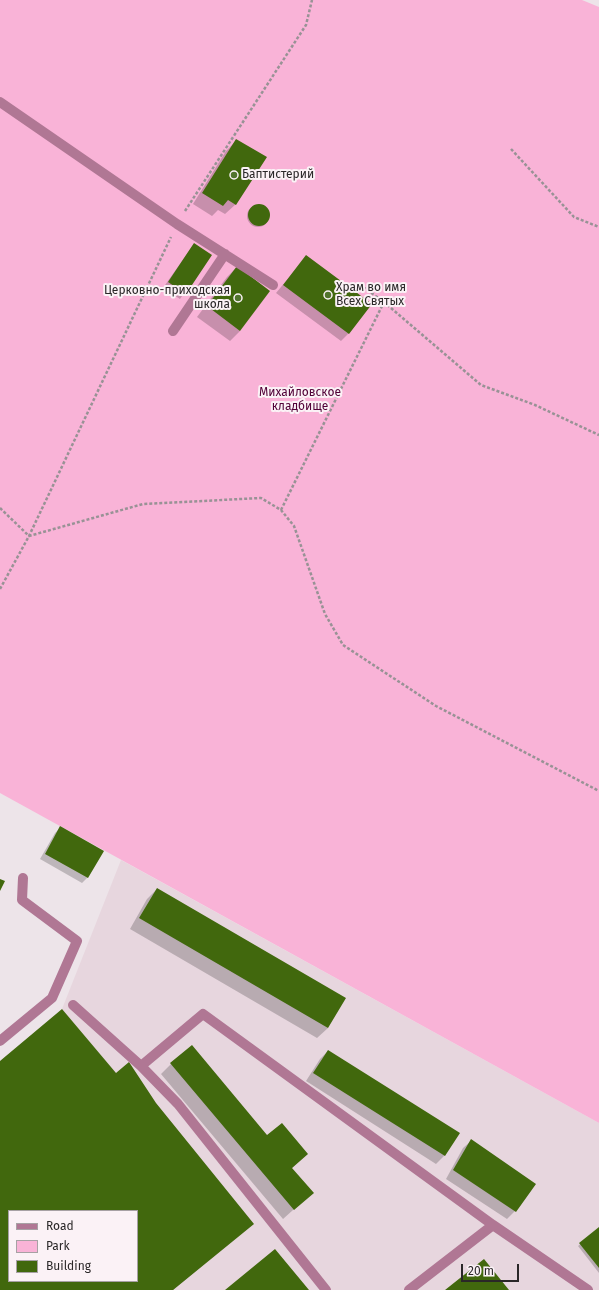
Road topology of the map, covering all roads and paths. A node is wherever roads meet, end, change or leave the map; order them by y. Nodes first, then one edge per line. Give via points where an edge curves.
1 (312, 0) edge
2 (0, 102) edge
3 (511, 149) dead end
4 (177, 224) junction
5 (599, 227) edge
6 (225, 254) junction
7 (273, 286) dead end
8 (363, 287) dead end
9 (384, 302) junction
10 (173, 331) dead end
11 (599, 429) edge
12 (597, 434) edge
13 (0, 508) edge
14 (281, 510) junction
15 (30, 536) junction
16 (0, 589) edge
17 (599, 791) edge
18 (23, 878) dead end
19 (73, 1005) dead end
20 (0, 1041) edge
21 (141, 1066) junction
22 (493, 1225) junction
23 (326, 1290) edge
24 (409, 1290) edge
25 (588, 1290) edge

1 - 4 path via 306,25
2 - 4 lane
3 - 5 path via 574,217
4 - 6 lane
4 - 15 path
6 - 7 lane
6 - 10 lane
8 - 9 path
9 - 12 path via 481,385 535,405
9 - 14 path
11 - 12 path
13 - 15 path
14 - 15 path via 261,498 144,504
14 - 17 path via 294,526 325,614 343,645 436,706
15 - 16 path
18 - 20 lane via 22,900 78,941 52,998
19 - 21 lane
21 - 22 lane via 203,1014
21 - 23 lane via 178,1104
22 - 24 lane
22 - 25 lane

